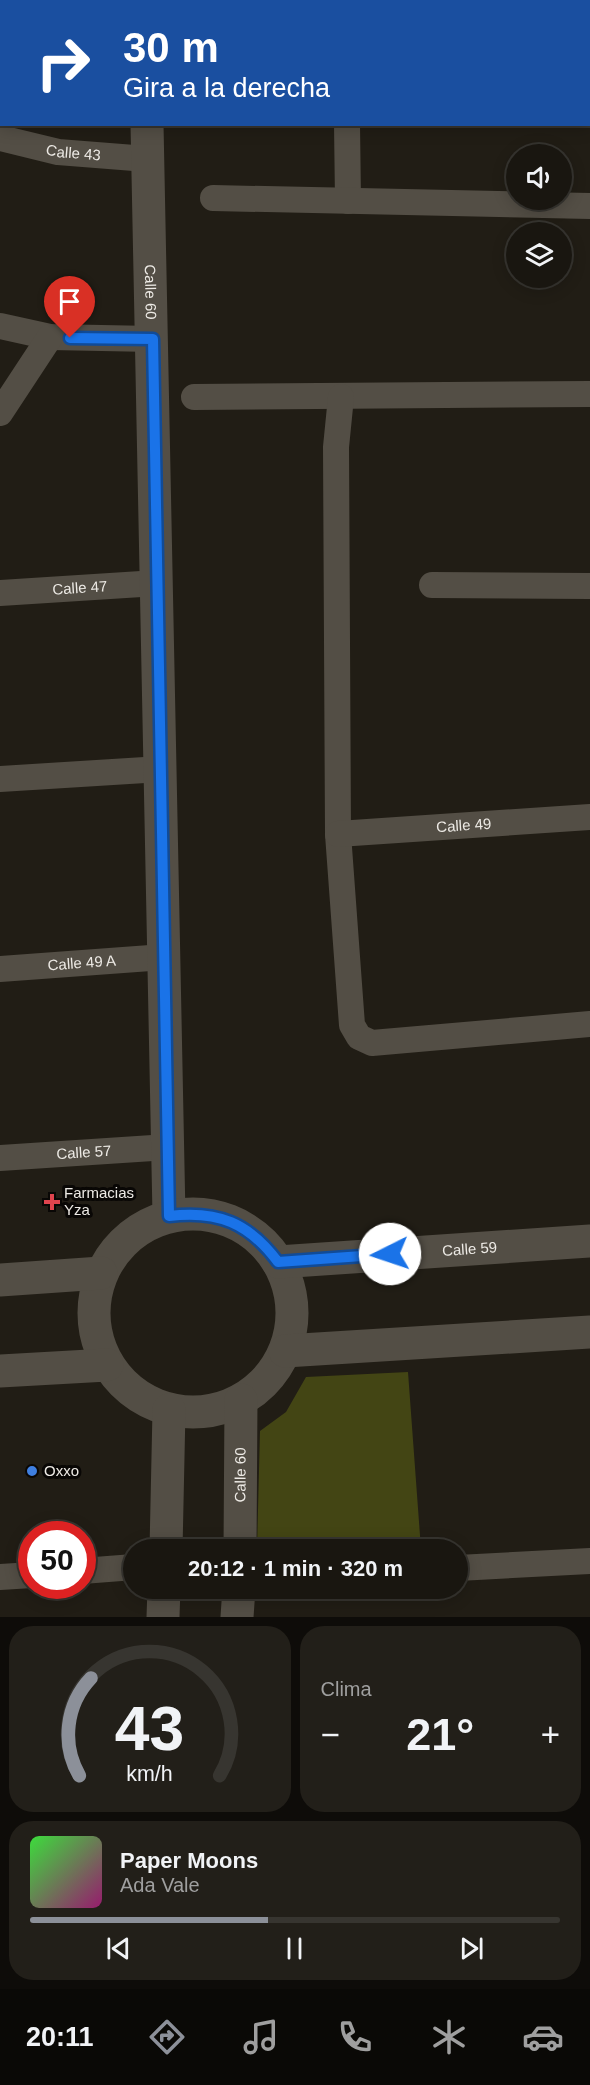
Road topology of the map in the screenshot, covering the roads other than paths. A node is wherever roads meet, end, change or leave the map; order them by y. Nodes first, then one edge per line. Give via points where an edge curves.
1 (147, 126) edge
2 (347, 126) edge
3 (0, 138) edge
4 (147, 159) junction
5 (213, 198) dead end
6 (348, 201) junction
7 (590, 206) edge
8 (0, 326) edge
9 (50, 338) junction
10 (153, 339) junction
11 (590, 394) edge
12 (194, 397) dead end
13 (341, 397) junction
14 (0, 413) edge
15 (157, 584) junction
16 (432, 585) dead end
17 (590, 586) edge
18 (0, 593) edge
19 (161, 769) junction
20 (0, 779) edge
21 (590, 817) edge
22 (338, 834) junction
23 (164, 957) junction
24 (0, 969) edge
25 (590, 1024) edge
26 (168, 1147) junction
27 (0, 1158) edge
28 (169, 1216) junction
29 (590, 1241) edge
30 (278, 1262) junction
31 (101, 1273) junction
32 (0, 1280) edge
33 (590, 1332) edge
34 (285, 1351) junction
35 (107, 1365) junction
36 (0, 1371) edge
37 (241, 1400) junction
38 (169, 1410) junction
39 (166, 1539) edge
40 (240, 1539) edge
41 (590, 1561) edge
42 (468, 1567) edge
43 (123, 1568) edge
44 (96, 1570) edge
45 (18, 1576) edge
46 (0, 1577) edge
47 (164, 1599) edge
48 (238, 1599) edge
49 (163, 1617) edge
50 (237, 1617) edge

1 - 4 main road, Calle 60
2 - 6 street
3 - 4 street, Calle 43 via 58,152
4 - 10 main road, Calle 60
5 - 6 street
6 - 7 street
8 - 9 street
9 - 10 street
9 - 14 street
10 - 15 main road, Calle 60
11 - 13 street
12 - 13 street
13 - 22 street via 336,447
15 - 18 street, Calle 47
15 - 19 main road, Calle 60
16 - 17 street
19 - 20 street
19 - 23 main road, Calle 60
21 - 22 street, Calle 49
22 - 25 street via 352,1025 359,1037 372,1042
23 - 24 street, Calle 49 A
23 - 26 main road, Calle 60
26 - 27 street, Calle 57
26 - 28 main road, Calle 60
28 - 30 main road via 211,1215 231,1221 266,1245
28 - 31 main road via 129,1237
29 - 30 main road, Calle 59
30 - 34 main road via 288,1283 292,1305
31 - 32 main road
31 - 35 main road via 93,1304 95,1335
33 - 34 main road
34 - 37 main road via 259,1387
35 - 36 main road
35 - 38 main road via 133,1393
37 - 38 main road via 218,1409
37 - 40 main road, Calle 60
38 - 39 main road
41 - 42 street
43 - 44 street
45 - 46 street
47 - 49 main road
48 - 50 main road

